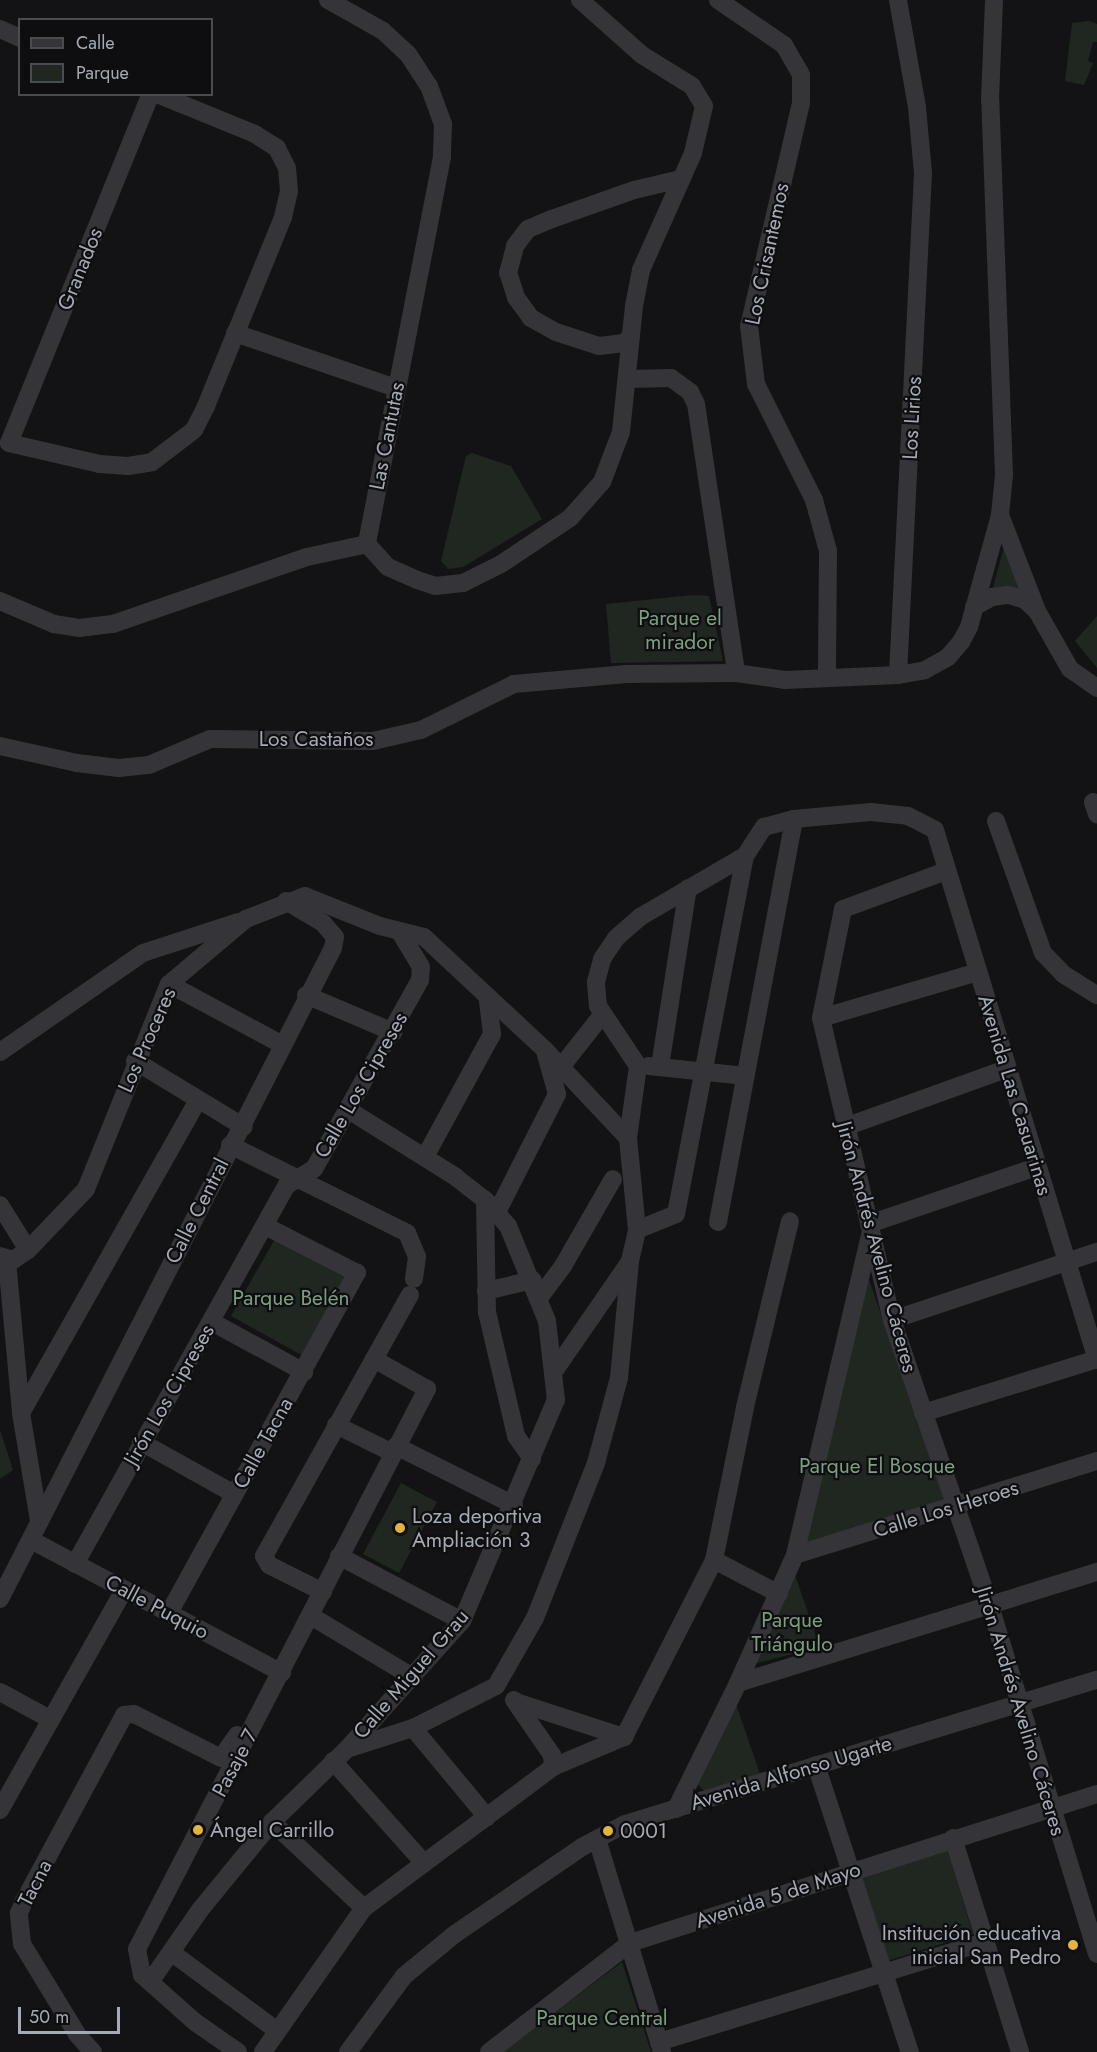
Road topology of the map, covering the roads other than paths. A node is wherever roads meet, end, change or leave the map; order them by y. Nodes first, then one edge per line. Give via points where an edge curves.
1 (328, 0) edge
2 (580, 0) edge
3 (898, 0) edge
4 (994, 0) edge
5 (717, 1) edge
6 (0, 29) edge
7 (18, 37) edge
8 (150, 96) edge
9 (162, 96) edge
10 (681, 179) junction
11 (236, 333) junction
12 (631, 336) junction
13 (629, 379) junction
14 (396, 388) junction
15 (5, 445) edge
16 (1000, 514) junction
17 (367, 544) junction
18 (0, 601) edge
19 (974, 608) junction
20 (1037, 610) junction
21 (736, 673) junction
22 (898, 675) junction
23 (827, 678) junction
24 (1097, 688) edge
25 (0, 746) edge
26 (794, 819) junction
27 (996, 821) dead end
28 (745, 856) junction
29 (946, 871) junction
30 (688, 888) junction
31 (286, 901) junction
32 (246, 919) junction
33 (400, 932) junction
34 (978, 972) junction
35 (169, 984) junction
36 (486, 994) junction
37 (1097, 995) edge
38 (306, 996) junction
39 (602, 1016) junction
40 (821, 1018) junction
41 (393, 1032) junction
42 (283, 1045) junction
43 (545, 1050) junction
44 (0, 1052) edge
45 (135, 1061) junction
46 (638, 1066) junction
47 (660, 1066) junction
48 (561, 1067) junction
49 (1006, 1069) junction
50 (703, 1070) junction
51 (745, 1077) junction
52 (198, 1100) junction
53 (350, 1111) junction
54 (244, 1127) junction
55 (845, 1127) junction
56 (628, 1138) junction
57 (230, 1145) junction
58 (425, 1157) junction
59 (1036, 1167) junction
60 (295, 1178) junction
61 (613, 1179) dead end
62 (0, 1204) edge
63 (491, 1206) junction
64 (790, 1221) dead end
65 (718, 1222) dead end
66 (265, 1226) junction
67 (870, 1227) junction
68 (637, 1230) junction
69 (28, 1250) junction
70 (1097, 1252) edge
71 (3, 1258) edge
72 (630, 1262) junction
73 (1066, 1262) junction
74 (533, 1280) junction
75 (486, 1291) junction
76 (539, 1298) junction
77 (892, 1320) junction
78 (212, 1322) junction
79 (374, 1359) junction
80 (1097, 1359) edge
81 (304, 1372) junction
82 (554, 1373) junction
83 (21, 1413) junction
84 (923, 1413) junction
85 (336, 1425) junction
86 (141, 1442) junction
87 (395, 1449) junction
88 (532, 1459) junction
89 (1097, 1461) edge
90 (234, 1494) junction
91 (514, 1505) junction
92 (955, 1508) junction
93 (39, 1521) junction
94 (31, 1540) junction
95 (795, 1555) junction
96 (339, 1556) junction
97 (714, 1560) junction
98 (75, 1564) junction
99 (1097, 1572) edge
100 (2, 1588) edge
101 (124, 1590) junction
102 (323, 1592) junction
103 (779, 1594) junction
104 (990, 1606) junction
105 (169, 1613) junction
106 (311, 1616) junction
107 (462, 1622) junction
108 (282, 1673) junction
109 (414, 1678) junction
110 (1097, 1680) edge
111 (738, 1683) junction
112 (496, 1686) junction
113 (0, 1692) edge
114 (516, 1702) junction
115 (265, 1705) junction
116 (1020, 1705) junction
117 (50, 1719) junction
118 (413, 1728) junction
119 (624, 1737) junction
120 (340, 1755) junction
121 (816, 1765) junction
122 (554, 1767) junction
123 (1097, 1794) edge
124 (1050, 1808) junction
125 (675, 1809) junction
126 (0, 1810) edge
127 (487, 1817) junction
128 (272, 1822) junction
129 (953, 1838) junction
130 (597, 1839) junction
131 (424, 1863) junction
132 (851, 1871) junction
133 (364, 1908) junction
134 (1091, 1916) edge
135 (984, 1942) junction
136 (630, 1943) junction
137 (171, 1952) junction
138 (1097, 1954) edge
139 (884, 1972) junction
140 (150, 1982) junction
141 (276, 2030) junction
142 (661, 2047) edge
143 (349, 2051) edge
144 (93, 2052) edge
145 (238, 2052) edge
146 (263, 2052) edge
147 (489, 2052) edge
148 (910, 2052) edge
149 (1020, 2052) edge

1 - 14 street, Las Cantutas via 383,31 408,54 429,86 443,124 442,157
2 - 10 street via 642,55 692,86 704,106 693,153
3 - 22 street, Los Lirios via 917,107 923,174
4 - 16 street via 990,100 1004,475
5 - 23 street, Los Crisantemos via 784,45 801,75 801,103 748,326 756,384 814,500 828,551
6 - 7 street
8 - 15 street, Granados
9 - 11 street via 255,134 277,148 288,168 289,190 282,217
10 - 12 street via 641,270
10 - 12 street via 634,190 544,222 528,229 515,246 508,273 516,297 531,318 556,332 599,346 624,343
11 - 14 street
11 - 15 street via 194,430 152,462 128,466 99,464
12 - 13 street
13 - 17 street via 621,432 602,482 570,519 501,564 463,583 435,585 388,567
13 - 21 street via 671,378 690,392 696,404
14 - 17 street, Las Cantutas
16 - 19 street
16 - 20 street
17 - 18 street via 307,557 112,624 79,628 54,624
19 - 20 street via 992,597 1009,595
19 - 22 street via 961,642 948,657 925,670
20 - 24 street via 1070,669
21 - 23 street via 785,680
21 - 25 street, Los Castaños via 627,674 514,684 421,730 373,741 210,739 149,765 119,768
22 - 23 street
26 - 28 street via 764,827
26 - 29 street, Avenida Las Casuarinas via 888,813 926,822 935,830
26 - 51 street
27 - 37 street via 1043,953 1063,974
28 - 30 street
28 - 50 street
29 - 34 street, Avenida Las Casuarinas
29 - 40 street, Jirón Andrés Avelino Cáceres via 842,911
30 - 39 street via 640,917 608,947 596,982
30 - 47 street
31 - 32 street, Los Proceres
31 - 33 street, Los Proceres via 305,896 316,898
31 - 38 street, Calle Central via 323,922 335,937 333,948
32 - 35 street, Los Proceres
32 - 44 street via 143,953
33 - 36 street, Los Proceres via 424,937
33 - 41 street, Calle Los Cipreses via 421,967 420,980
34 - 40 street
34 - 49 street, Avenida Las Casuarinas
35 - 42 street
35 - 45 street, Los Proceres
36 - 43 street
36 - 58 street via 493,1019 492,1034
38 - 41 street
38 - 42 street, Calle Central
39 - 46 street
39 - 48 street
40 - 55 street, Jirón Andrés Avelino Cáceres
41 - 53 street, Calle Los Cipreses
42 - 54 street, Calle Central
43 - 48 street
43 - 63 street via 557,1094
45 - 52 street
45 - 69 street, Los Proceres via 86,1189
46 - 47 street
46 - 56 street
47 - 50 street
48 - 56 street
49 - 55 street
49 - 59 street, Avenida Las Casuarinas
50 - 51 street
50 - 68 street via 676,1214
51 - 65 street
52 - 54 street
52 - 83 street
53 - 58 street, Calle Miguel Grau
53 - 60 street, Calle Los Cipreses via 314,1169
54 - 57 street, Calle Central
55 - 67 street, Jirón Andrés Avelino Cáceres
56 - 68 street
57 - 60 street
57 - 93 street, Calle Central
58 - 63 street, Calle Miguel Grau
59 - 67 street
59 - 73 street, Avenida Las Casuarinas
60 - 66 street, Calle Los Cipreses via 287,1185
60 - 79 street via 407,1233 417,1257 412,1287
61 - 76 street via 563,1266
62 - 69 street
63 - 74 street, Calle Miguel Grau via 517,1240
63 - 75 street
64 - 97 street via 745,1407
66 - 78 street, Jirón Los Cipreses
66 - 81 street, Calle Tacna via 357,1273
67 - 77 street, Jirón Andrés Avelino Cáceres
67 - 95 street
68 - 72 street
69 - 71 street, Los Proceres
70 - 73 street
71 - 83 street
72 - 82 street
72 - 112 street via 619,1378 596,1463 535,1618
73 - 77 street
73 - 80 street, Avenida Las Casuarinas
74 - 75 street
74 - 76 street, Calle Miguel Grau
75 - 88 street via 487,1312 516,1436
76 - 82 street, Calle Miguel Grau via 547,1321
77 - 84 street, Jirón Andrés Avelino Cáceres
78 - 81 street
78 - 86 street, Jirón Los Cipreses
79 - 85 street
79 - 87 street, Pasaje 7 via 427,1386
80 - 84 street
81 - 90 street, Calle Tacna
82 - 88 street, Calle Miguel Grau via 556,1400
83 - 93 street
84 - 92 street, Jirón Andrés Avelino Cáceres
85 - 87 street
85 - 102 street via 264,1556 269,1565
86 - 90 street
86 - 98 street, Jirón Los Cipreses
87 - 91 street
87 - 96 street, Pasaje 7
88 - 91 street, Calle Miguel Grau
89 - 92 street, Calle Los Heroes
90 - 105 street, Calle Tacna
91 - 107 street, Calle Miguel Grau
92 - 95 street, Calle Los Heroes
92 - 104 street, Jirón Andrés Avelino Cáceres
93 - 94 street, Calle Central
94 - 98 street, Calle Puquio
94 - 100 street, Calle Central
95 - 103 street
96 - 102 street, Pasaje 7
96 - 107 street
97 - 103 street
97 - 119 street
98 - 101 street, Calle Puquio
99 - 104 street
101 - 105 street, Calle Puquio
101 - 117 street
102 - 106 street, Pasaje 7
103 - 111 street
104 - 111 street
104 - 116 street, Jirón Andrés Avelino Cáceres
105 - 108 street, Calle Puquio
106 - 108 street, Pasaje 7
106 - 109 street
107 - 109 street, Calle Miguel Grau
108 - 115 street, Pasaje 7
109 - 120 street, Calle Miguel Grau
110 - 116 street, Avenida Alfonso Ugarte
111 - 125 street
112 - 114 street
112 - 118 street
113 - 117 street
114 - 119 street
114 - 122 street via 552,1755
115 - 140 street, Pasaje 7 via 137,1949 138,1966
115 - 144 street, Tacna via 221,1758 129,1713 19,1913 22,1944
116 - 121 street, Avenida Alfonso Ugarte
116 - 124 street, Jirón Andrés Avelino Cáceres
117 - 126 street
118 - 120 street
118 - 127 street
119 - 122 street
120 - 128 street, Calle Miguel Grau
120 - 131 street
121 - 125 street, Avenida Alfonso Ugarte
121 - 132 street
122 - 127 street
123 - 124 street, Avenida 5 de Mayo
124 - 129 street, Avenida 5 de Mayo
124 - 134 street, Jirón Andrés Avelino Cáceres
125 - 130 street, Avenida Alfonso Ugarte via 625,1824
127 - 131 street
128 - 133 street
128 - 137 street, Calle Miguel Grau
129 - 132 street, Avenida 5 de Mayo
129 - 135 street
130 - 136 street
130 - 143 street, Avenida Alfonso Ugarte via 455,1934 404,1976
131 - 133 street
132 - 136 street, Avenida 5 de Mayo
132 - 139 street
133 - 141 street
134 - 138 street, Jirón Andrés Avelino Cáceres
135 - 139 street
135 - 149 street
136 - 142 street
136 - 147 street, Avenida 5 de Mayo
137 - 140 street, Calle Miguel Grau
137 - 141 street
139 - 142 street
139 - 148 street
140 - 145 street via 195,2022
141 - 146 street

